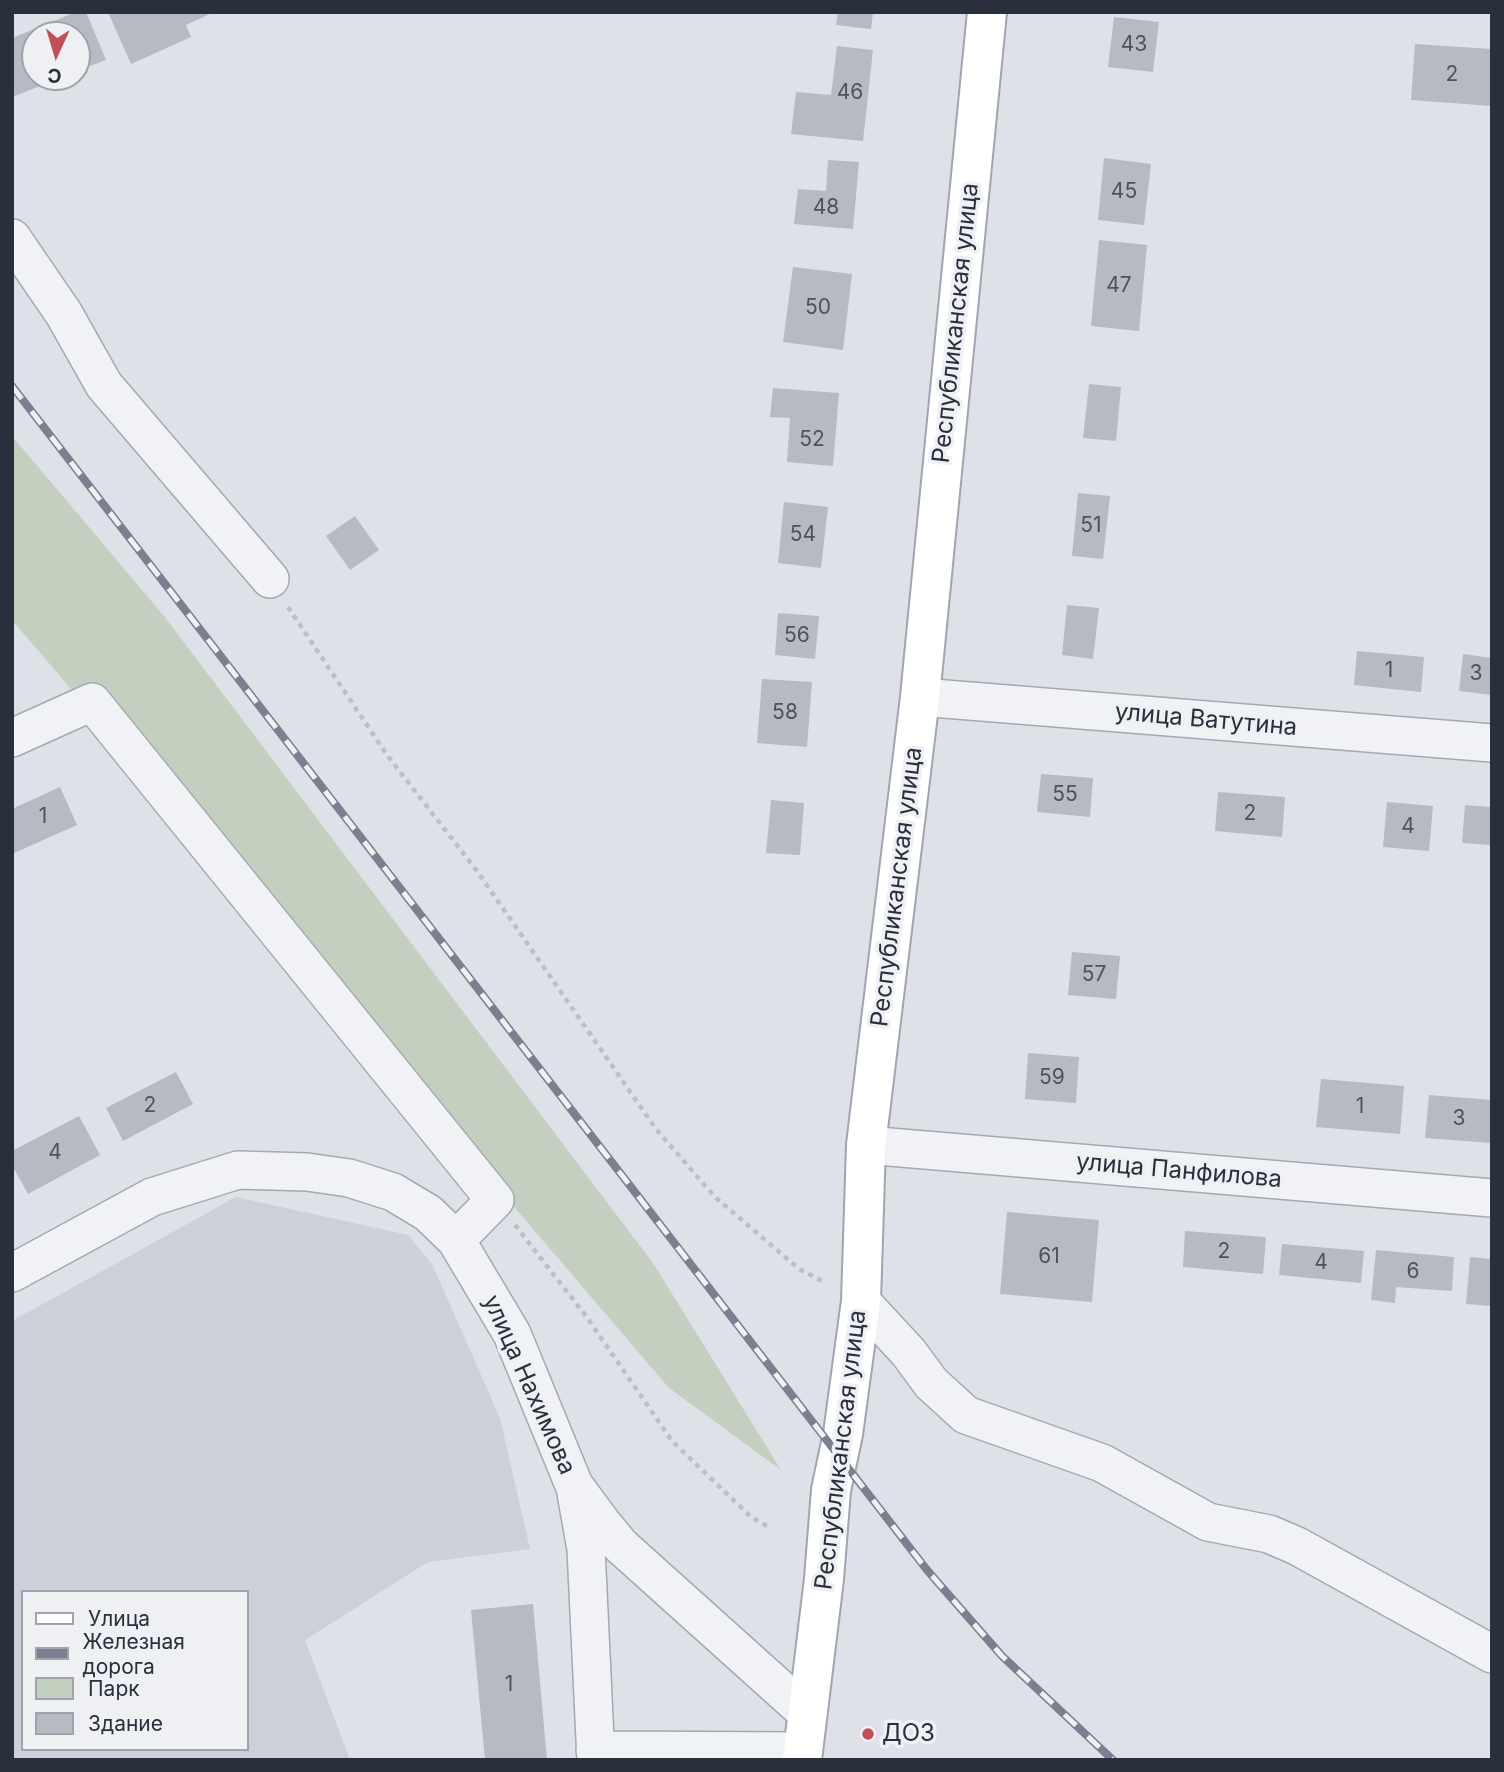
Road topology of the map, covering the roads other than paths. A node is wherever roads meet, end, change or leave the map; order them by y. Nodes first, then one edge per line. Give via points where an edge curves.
1 (987, 12) edge
2 (12, 238) edge
3 (270, 579) road end
4 (919, 696) junction
5 (12, 738) edge
6 (1492, 743) edge
7 (866, 1145) junction
8 (1492, 1198) edge
9 (456, 1240) junction
10 (12, 1273) edge
11 (861, 1301) junction
12 (574, 1485) junction
13 (1492, 1654) edge
14 (808, 1714) junction
15 (596, 1755) edge
16 (802, 1756) edge

1 - 4 main road, Республиканская улица
2 - 3 street via 64,314 104,385
4 - 6 street, улица Ватутина
4 - 7 main road, Республиканская улица
5 - 9 street via 92,702 495,1200
7 - 8 street, улица Панфилова
7 - 11 main road, Республиканская улица
9 - 10 street, улица Нахимова via 428,1213 393,1192 349,1178 307,1172 238,1170 152,1197
9 - 12 street, улица Нахимова via 512,1334
11 - 13 street via 931,1383 967,1415 1102,1463 1208,1522 1269,1534 1297,1546
11 - 14 main road, Республиканская улица via 831,1490
12 - 14 street, улица Нахимова via 621,1546
12 - 15 street via 586,1549
14 - 16 main road, Республиканская улица
15 - 16 street

